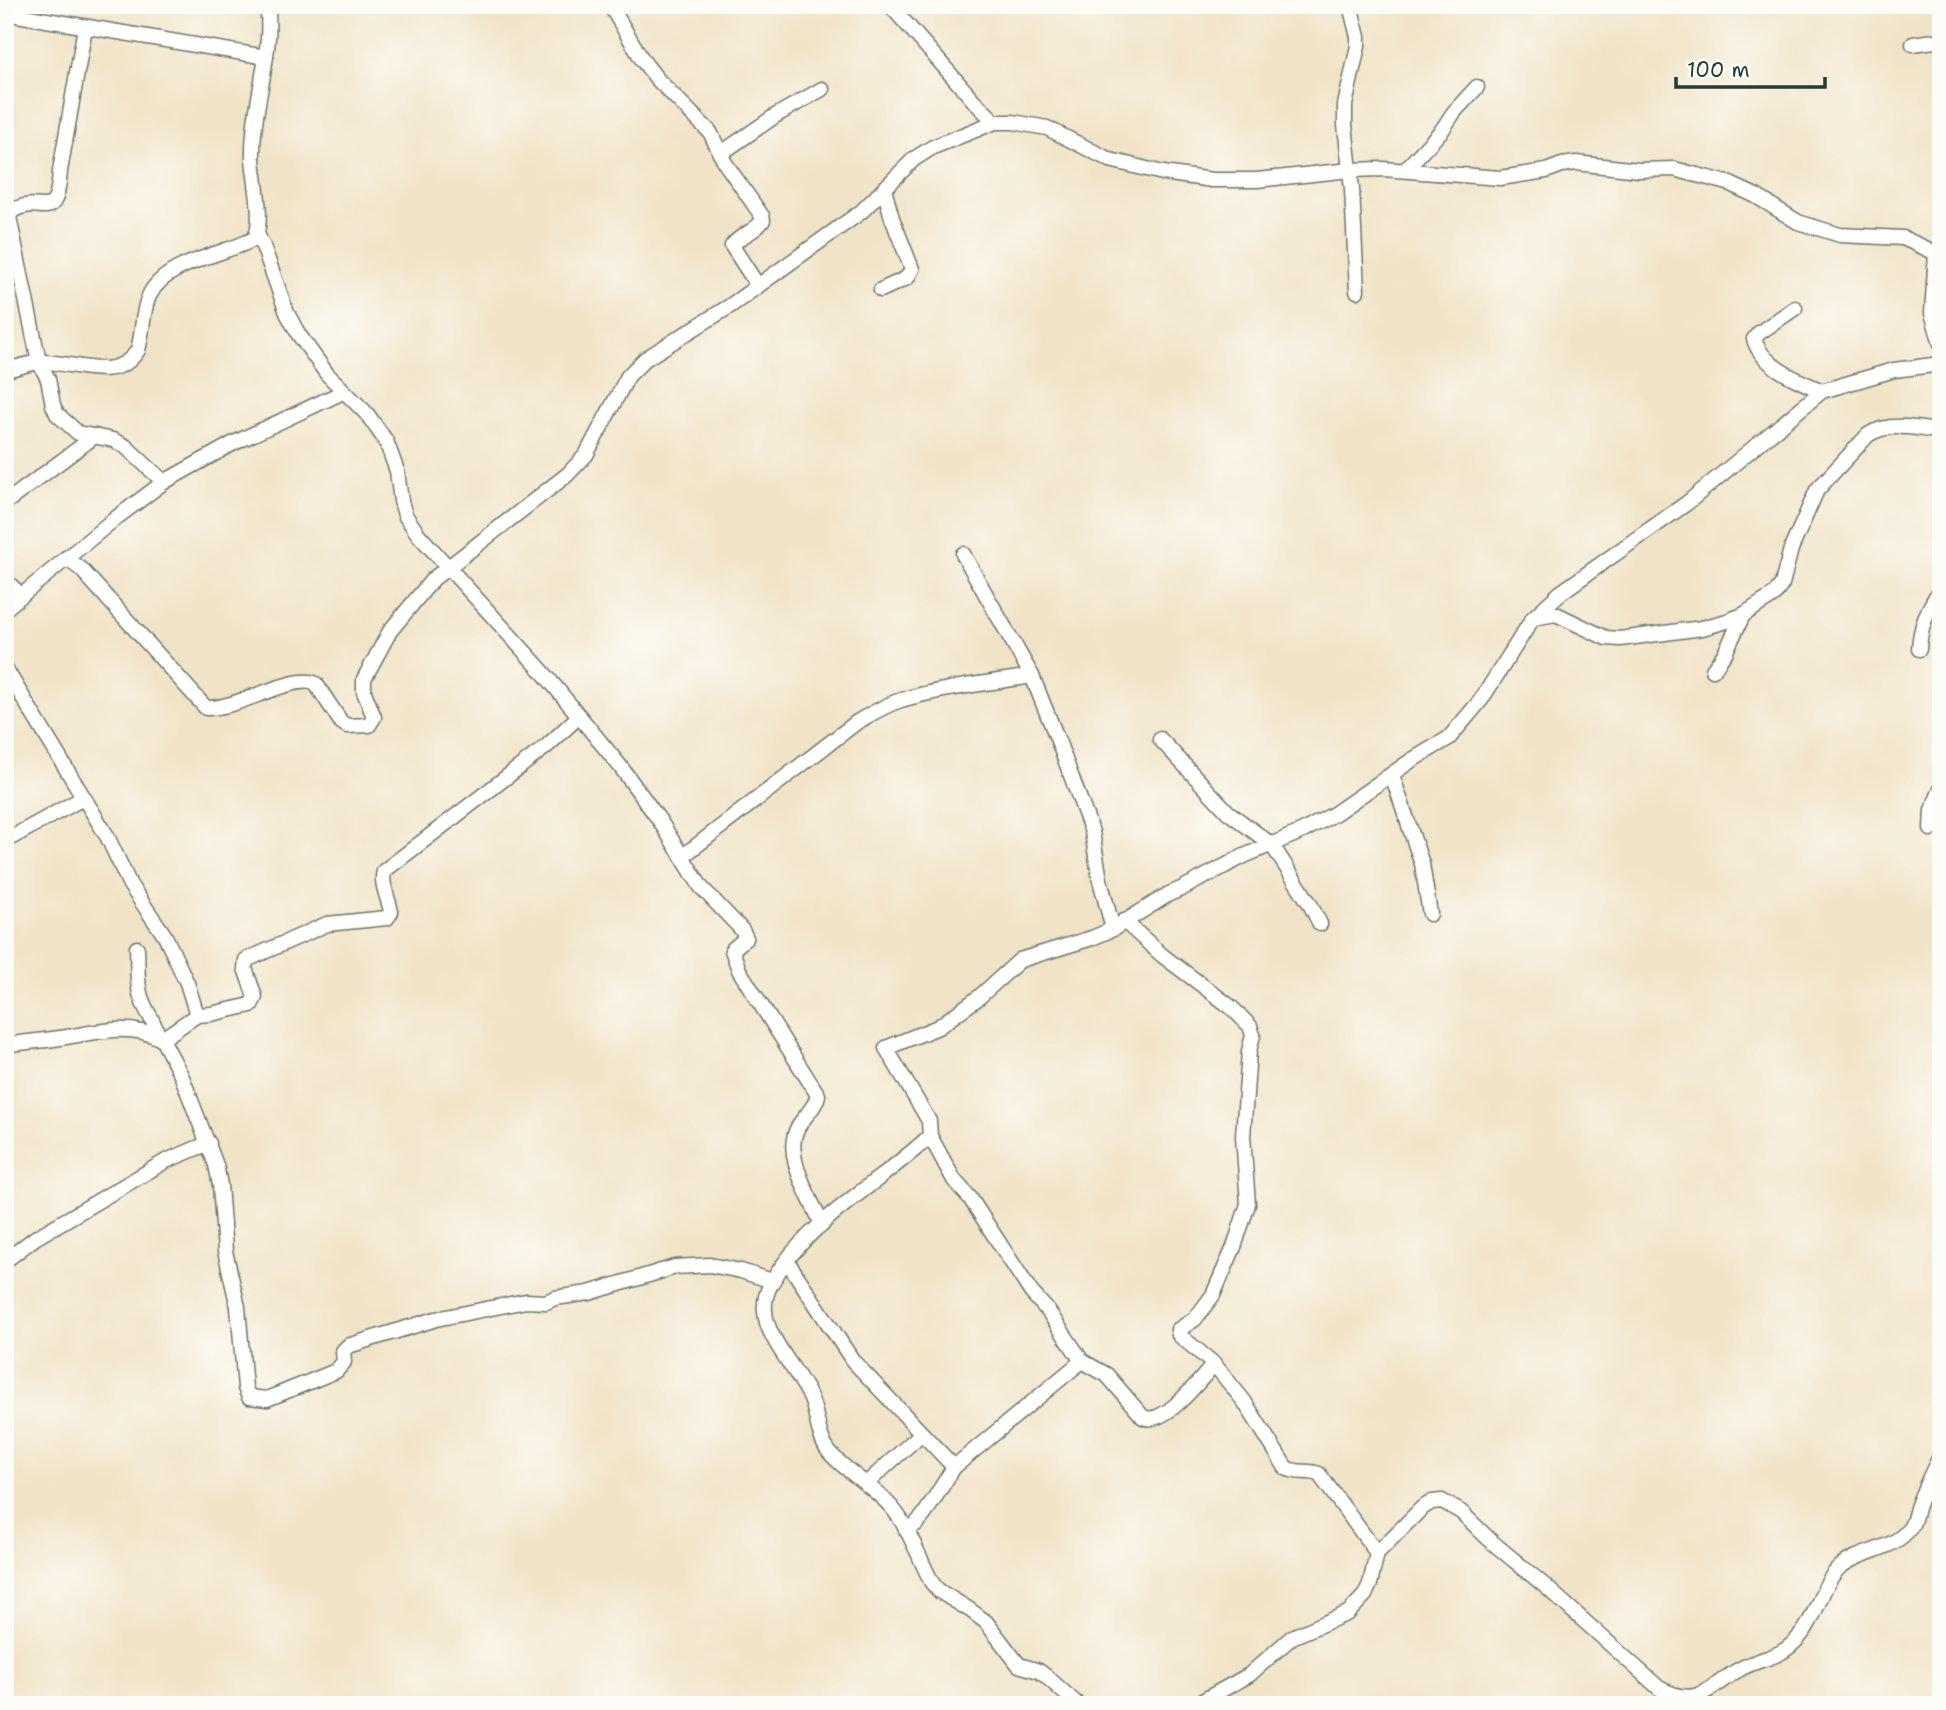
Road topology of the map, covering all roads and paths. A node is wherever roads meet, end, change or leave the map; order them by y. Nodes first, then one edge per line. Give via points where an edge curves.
1 (268, 5) edge
2 (610, 5) edge
3 (890, 5) edge
4 (1350, 5) edge
5 (5, 13) edge
6 (85, 27) junction
7 (1941, 40) edge
8 (1913, 44) dead end
9 (266, 57) junction
10 (1477, 87) dead end
11 (821, 89) dead end
12 (995, 122) junction
13 (720, 154) junction
14 (1350, 170) junction
15 (1405, 170) junction
16 (884, 189) junction
17 (257, 234) junction
18 (1938, 253) edge
19 (758, 286) junction
20 (881, 290) dead end
21 (1357, 291) dead end
22 (1795, 308) dead end
23 (1941, 344) edge
24 (40, 362) junction
25 (1941, 364) edge
26 (5, 370) edge
27 (1822, 391) junction
28 (343, 392) junction
29 (1941, 432) edge
30 (95, 436) junction
31 (164, 482) junction
32 (5, 503) edge
33 (963, 554) dead end
34 (66, 558) junction
35 (448, 567) junction
36 (5, 580) edge
37 (1941, 589) edge
38 (21, 594) junction
39 (5, 609) edge
40 (1742, 615) junction
41 (1533, 618) junction
42 (1919, 649) dead end
43 (5, 668) edge
44 (1713, 670) dead end
45 (1032, 677) junction
46 (579, 716) junction
47 (1160, 739) dead end
48 (1392, 775) junction
49 (1941, 789) edge
50 (83, 797) junction
51 (1931, 829) dead end
52 (5, 841) edge
53 (1272, 845) junction
54 (683, 856) junction
55 (1430, 914) dead end
56 (1320, 923) dead end
57 (1119, 925) junction
58 (137, 948) dead end
59 (197, 1015) junction
60 (160, 1038) junction
61 (5, 1045) edge
62 (930, 1136) junction
63 (208, 1143) junction
64 (822, 1225) junction
65 (5, 1261) edge
66 (787, 1261) junction
67 (772, 1281) junction
68 (1082, 1361) junction
69 (1214, 1364) junction
70 (921, 1434) junction
71 (1941, 1454) edge
72 (954, 1467) junction
73 (867, 1483) junction
74 (906, 1530) junction
75 (1377, 1553) junction
76 (1685, 1700) edge
77 (1078, 1705) edge
78 (1195, 1705) edge

1 - 9 street
2 - 13 street via 643,61 710,132
3 - 12 street
4 - 14 street via 1358,37 1345,105
5 - 6 street
6 - 9 street
6 - 24 street via 58,195 49,205 15,209 9,217
7 - 8 street
9 - 17 street via 253,156
10 - 15 street
11 - 13 street
12 - 14 street via 1047,128 1110,160 1187,177 1233,181
12 - 16 street via 933,147
13 - 19 street via 762,216 760,225 732,246
14 - 15 street
14 - 21 street
15 - 18 street via 1500,178 1576,163 1674,169 1728,183 1798,222 1840,235 1903,238
16 - 19 street via 853,218
16 - 20 street via 912,270 907,278
17 - 24 street via 159,282 148,296 138,350 122,366 106,370
17 - 28 street via 287,313 315,359
18 - 23 street via 1931,313
19 - 35 street via 645,359 628,376 586,455 567,475
22 - 27 street via 1759,333 1756,345 1774,366
24 - 26 street
24 - 30 street via 57,414 78,433
25 - 27 street via 1894,370
27 - 41 street via 1687,503 1565,589
28 - 31 street
28 - 35 street via 380,430 392,453 405,515
29 - 40 street via 1913,427 1876,429 1868,435 1817,490 1791,549 1782,584 1774,595
30 - 31 street via 125,446
30 - 32 street
31 - 34 street
33 - 45 street
34 - 35 street via 206,708 218,709 311,680 341,722 361,727 369,725 373,717 363,685 383,643 413,601
34 - 38 street
35 - 46 street
36 - 38 street
37 - 42 street via 1925,617
38 - 39 street
40 - 41 street via 1702,628 1620,639 1606,638 1556,614
40 - 44 street
41 - 48 street via 1462,724 1449,738
43 - 50 street
45 - 54 street via 953,689 886,706 856,722
45 - 57 street via 1092,832 1100,880
46 - 54 street
46 - 59 street via 547,746 384,871 391,912 387,918 327,924 246,960 254,996 251,1005
47 - 53 street via 1228,811
48 - 53 street via 1334,814
48 - 55 street via 1422,864
49 - 51 street via 1932,810
50 - 52 street
50 - 59 street via 165,936
53 - 56 street
53 - 57 street via 1168,894
54 - 64 street via 701,887 742,930 746,938 733,950 739,971 818,1095 798,1127 792,1152
57 - 62 street via 1020,960 938,1027 886,1048 929,1121
57 - 69 street via 1231,1007 1253,1035 1243,1136 1248,1205 1213,1295 1195,1319 1178,1330
58 - 60 street via 142,1002
59 - 60 street
60 - 61 street via 146,1031 106,1029
60 - 63 street via 182,1077
62 - 64 street
62 - 68 street via 954,1180
63 - 65 street via 155,1167 35,1238
63 - 67 street via 220,1185 225,1251 238,1307 249,1397 267,1399 336,1371 348,1346 464,1312 546,1302 684,1266 710,1265
64 - 66 street
66 - 67 street
66 - 70 street via 853,1361
67 - 73 street via 762,1306 766,1322 811,1398 828,1450
68 - 69 street via 1107,1375 1148,1420 1158,1418 1185,1396
68 - 72 street
69 - 75 street via 1244,1401 1286,1468 1318,1474
70 - 72 street
70 - 73 street
71 - 76 street via 1910,1528 1896,1541 1839,1568 1799,1638 1779,1656 1742,1668 1714,1688
72 - 74 street via 925,1515
73 - 74 street
74 - 77 street via 939,1591 986,1622 1019,1665 1039,1671
75 - 76 street via 1422,1508 1441,1501 1450,1504 1659,1688
75 - 78 street via 1365,1595 1348,1613 1292,1637 1249,1675

